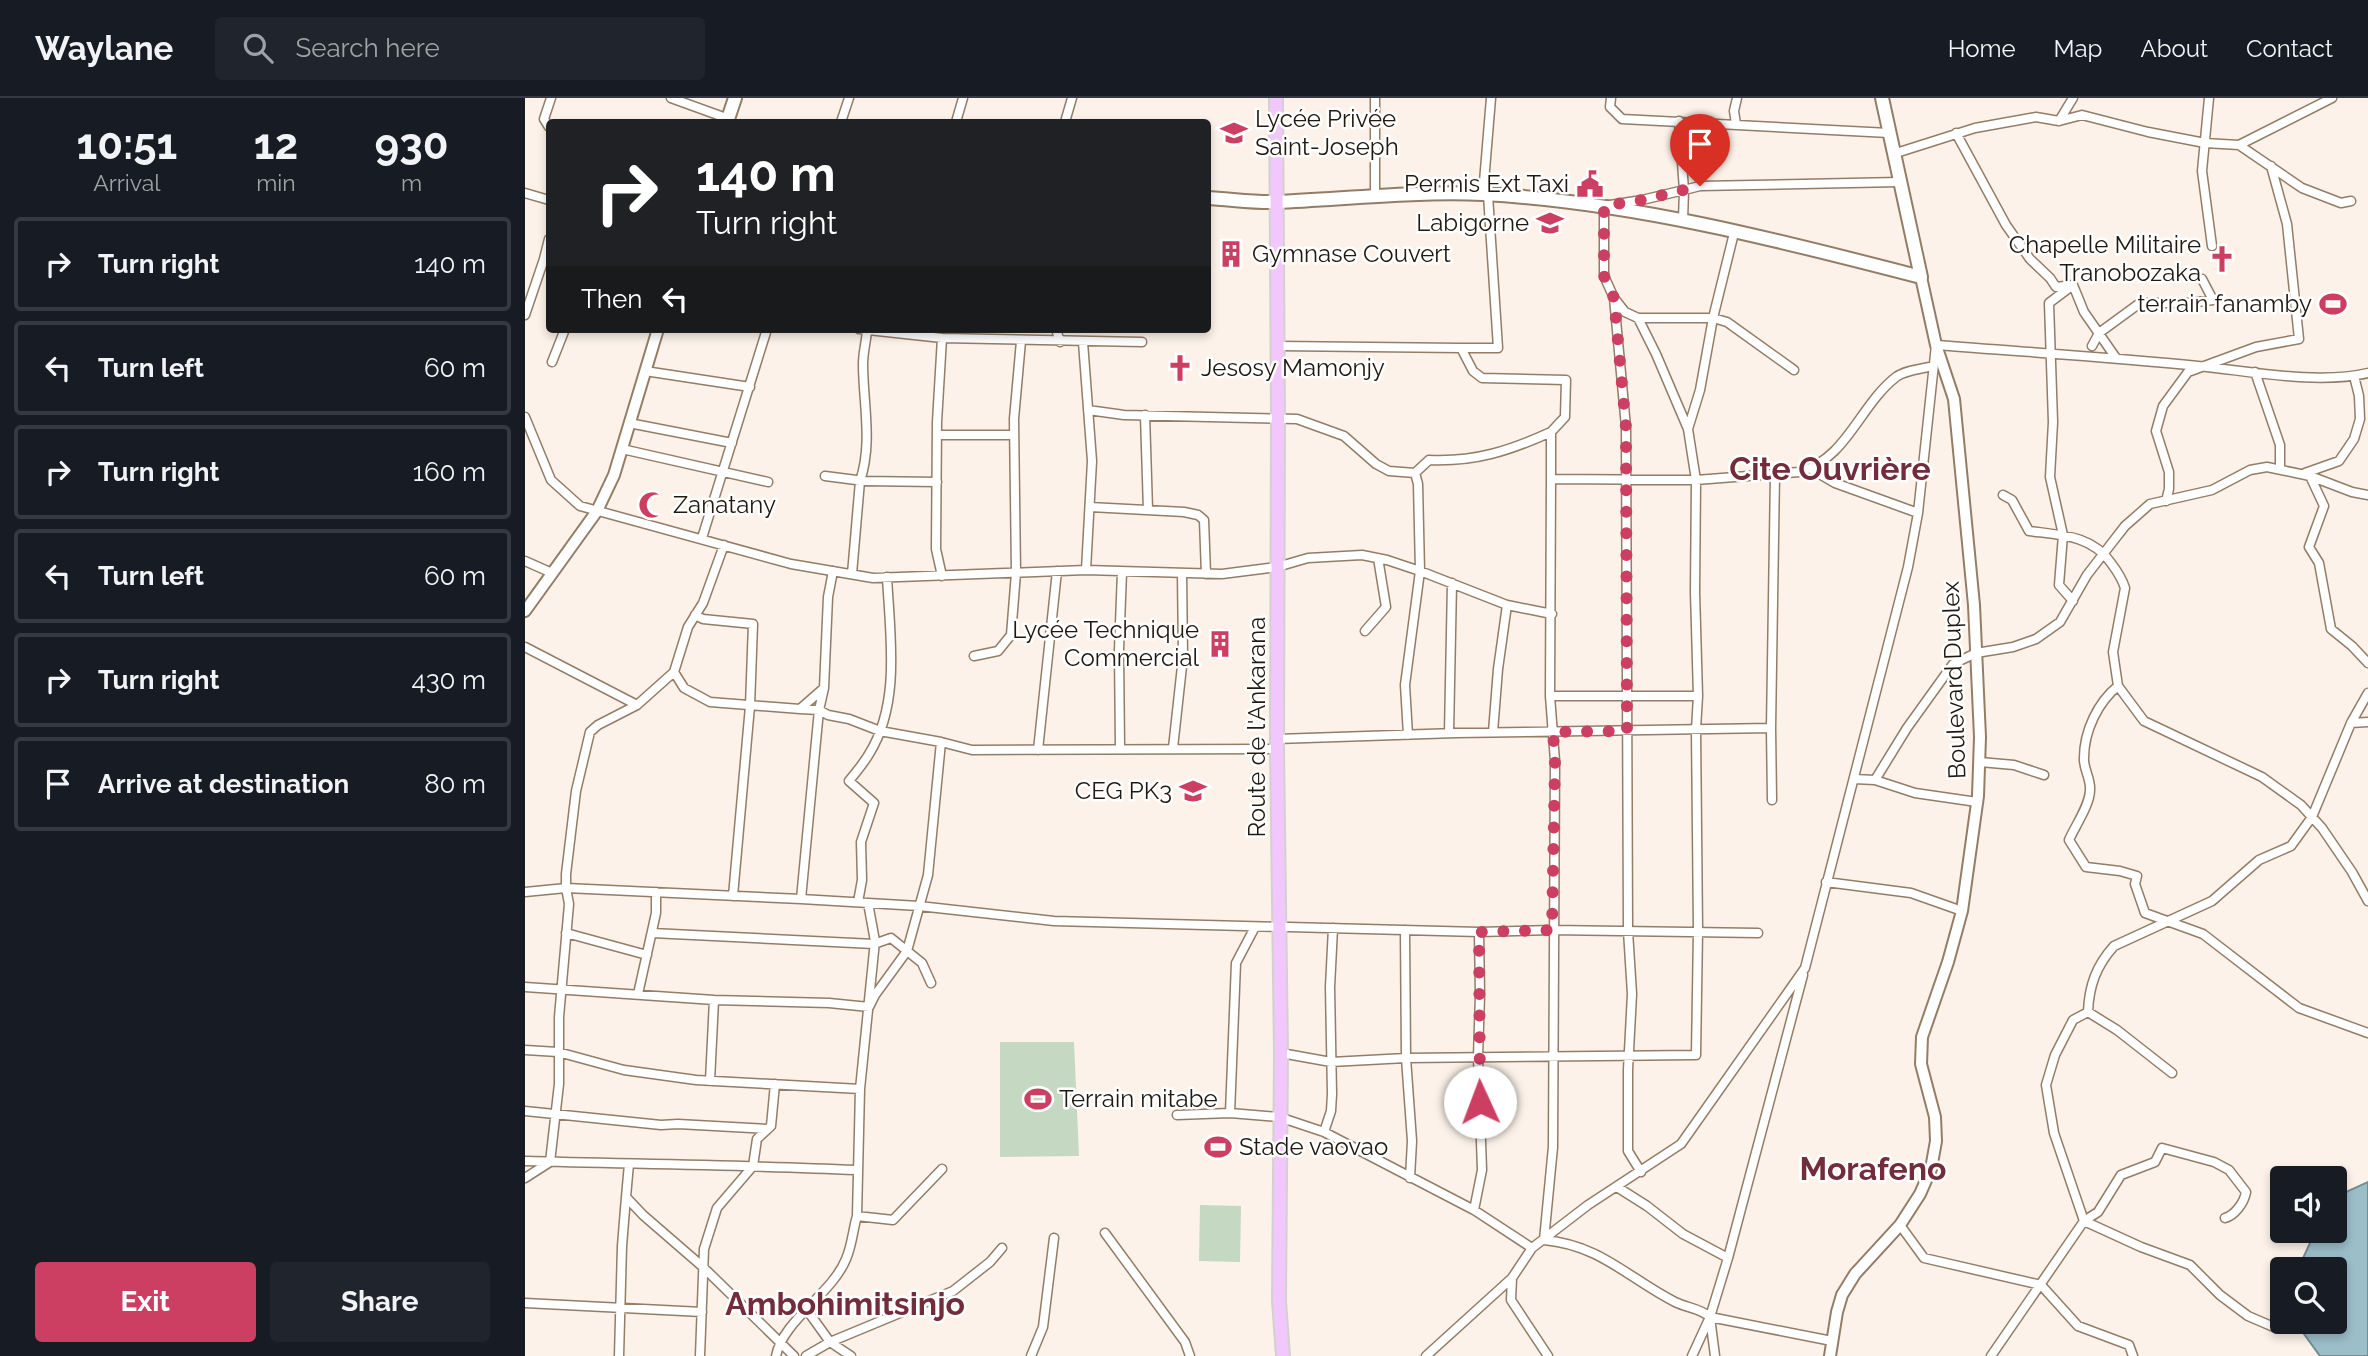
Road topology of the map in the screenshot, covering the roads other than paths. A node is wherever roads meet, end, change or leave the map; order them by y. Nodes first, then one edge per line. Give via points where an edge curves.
1 (551, 98) edge
2 (671, 98) edge
3 (735, 98) edge
4 (849, 98) edge
5 (963, 98) edge
6 (1072, 98) edge
7 (1276, 98) edge
8 (1375, 98) edge
9 (1491, 98) edge
10 (1611, 98) edge
11 (1737, 98) edge
12 (1882, 98) edge
13 (2073, 98) edge
14 (2209, 98) edge
15 (2332, 98) edge
16 (723, 119) edge
17 (729, 119) edge
18 (842, 119) edge
19 (956, 119) edge
20 (1066, 119) edge
21 (1679, 121) junction
22 (2059, 121) junction
23 (546, 122) edge
24 (1736, 124) junction
25 (1889, 133) junction
26 (1956, 133) junction
27 (2205, 143) junction
28 (2239, 145) junction
29 (1893, 154) junction
30 (2270, 166) junction
31 (1899, 182) junction
32 (1684, 190) junction
33 (525, 193) edge
34 (1375, 195) junction
35 (1485, 195) junction
36 (1211, 198) edge
37 (546, 199) edge
38 (2351, 201) dead end
39 (1276, 202) junction
40 (1604, 206) junction
41 (1683, 220) junction
42 (1734, 233) junction
43 (2212, 246) dead end
44 (546, 262) edge
45 (1921, 277) junction
46 (2202, 279) dead end
47 (2073, 285) junction
48 (1614, 298) junction
49 (525, 314) edge
50 (1639, 318) junction
51 (1713, 318) junction
52 (563, 333) edge
53 (657, 333) edge
54 (766, 333) edge
55 (863, 333) edge
56 (893, 333) edge
57 (1057, 333) edge
58 (2099, 333) junction
59 (942, 338) junction
60 (1021, 341) junction
61 (1060, 342) junction
62 (1083, 342) junction
63 (1142, 342) dead end
64 (1936, 345) junction
65 (1277, 346) junction
66 (2092, 346) dead end
67 (1461, 348) junction
68 (2050, 354) junction
69 (2116, 358) junction
70 (552, 362) dead end
71 (1933, 366) junction
72 (2200, 366) junction
73 (1794, 370) dead end
74 (645, 371) junction
75 (2255, 372) junction
76 (2368, 373) edge
77 (2354, 376) junction
78 (750, 387) junction
79 (1088, 410) junction
80 (1145, 415) junction
81 (525, 417) edge
82 (1278, 417) junction
83 (629, 423) junction
84 (1688, 429) junction
85 (1551, 432) junction
86 (937, 435) junction
87 (1014, 435) junction
88 (732, 443) junction
89 (622, 449) junction
90 (1811, 469) junction
91 (2280, 469) junction
92 (723, 472) junction
93 (1415, 473) junction
94 (1775, 474) junction
95 (2306, 475) junction
96 (825, 477) dead end
97 (1551, 479) junction
98 (1627, 479) junction
99 (1696, 480) junction
100 (860, 481) junction
101 (768, 482) dead end
102 (937, 482) junction
103 (2003, 495) dead end
104 (2368, 495) edge
105 (2166, 501) junction
106 (1090, 508) junction
107 (1148, 510) junction
108 (597, 511) junction
109 (1918, 513) junction
110 (2063, 535) junction
111 (702, 538) junction
112 (724, 545) junction
113 (2104, 553) junction
114 (1378, 558) junction
115 (525, 561) edge
116 (1277, 567) junction
117 (1086, 570) junction
118 (833, 571) junction
119 (1056, 571) junction
120 (1420, 571) junction
121 (1122, 572) junction
122 (552, 573) junction
123 (1016, 573) junction
124 (1182, 573) junction
125 (852, 574) junction
126 (1206, 574) junction
127 (942, 576) junction
128 (887, 577) junction
129 (1453, 583) junction
130 (2073, 601) junction
131 (1507, 605) junction
132 (525, 611) edge
133 (1552, 614) junction
134 (695, 615) junction
135 (1364, 631) dead end
136 (525, 647) edge
137 (1976, 653) junction
138 (974, 656) dead end
139 (2368, 663) edge
140 (674, 672) junction
141 (2118, 686) junction
142 (824, 688) junction
143 (2368, 693) edge
144 (1551, 696) junction
145 (1626, 696) junction
146 (1698, 696) junction
147 (637, 705) junction
148 (750, 706) junction
149 (800, 709) junction
150 (819, 710) junction
151 (2368, 722) edge
152 (2351, 723) junction
153 (1772, 728) junction
154 (1696, 729) junction
155 (880, 731) junction
156 (1627, 731) junction
157 (1493, 732) junction
158 (1553, 732) junction
159 (1449, 733) junction
160 (1408, 735) junction
161 (941, 742) junction
162 (1277, 744) junction
163 (1173, 748) junction
164 (1120, 749) junction
165 (1038, 750) junction
166 (1980, 762) junction
167 (2044, 775) dead end
168 (1854, 779) junction
169 (1875, 780) junction
170 (1772, 800) dead end
171 (1977, 802) junction
172 (2312, 817) junction
173 (1826, 882) junction
174 (566, 888) junction
175 (525, 892) edge
176 (656, 892) junction
177 (733, 896) junction
178 (801, 899) junction
179 (2368, 901) edge
180 (863, 902) junction
181 (919, 906) junction
182 (1962, 911) junction
183 (2168, 920) junction
184 (1255, 927) junction
185 (1280, 928) junction
186 (1333, 928) junction
187 (1405, 930) junction
188 (1552, 930) junction
189 (1628, 931) junction
190 (1698, 931) junction
191 (1479, 932) junction
192 (566, 933) junction
193 (652, 933) junction
194 (1758, 933) dead end
195 (874, 944) junction
196 (907, 951) junction
197 (647, 955) junction
198 (1805, 968) junction
199 (931, 983) dead end
200 (525, 987) edge
201 (561, 989) junction
202 (638, 994) junction
203 (714, 1000) junction
204 (869, 1007) junction
205 (2088, 1012) junction
206 (2368, 1033) edge
207 (525, 1050) edge
208 (558, 1052) junction
209 (1281, 1053) junction
210 (1553, 1057) junction
211 (1629, 1057) junction
212 (1406, 1058) junction
213 (1478, 1058) junction
214 (1331, 1062) junction
215 (2172, 1073) dead end
216 (711, 1081) junction
217 (775, 1084) junction
218 (860, 1089) junction
219 (525, 1111) edge
220 (555, 1113) junction
221 (1230, 1113) junction
222 (1177, 1115) dead end
223 (1279, 1117) junction
224 (767, 1129) junction
225 (1324, 1132) junction
226 (525, 1161) edge
227 (550, 1162) junction
228 (629, 1164) junction
229 (753, 1166) junction
230 (941, 1169) dead end
231 (856, 1170) junction
232 (1641, 1172) junction
233 (525, 1178) edge
234 (1410, 1178) junction
235 (1617, 1187) junction
236 (626, 1197) junction
237 (1474, 1210) junction
238 (856, 1216) junction
239 (2225, 1218) dead end
240 (2084, 1222) junction
241 (1900, 1225) junction
242 (1105, 1233) dead end
243 (1054, 1238) dead end
244 (1544, 1240) junction
245 (1002, 1248) dead end
246 (1532, 1248) junction
247 (1728, 1258) junction
248 (703, 1267) junction
249 (1512, 1278) junction
250 (2041, 1285) junction
251 (525, 1303) edge
252 (619, 1307) junction
253 (807, 1310) junction
254 (702, 1312) junction
255 (1710, 1317) junction
256 (2270, 1325) edge
257 (1832, 1341) junction
258 (779, 1342) junction
259 (830, 1342) junction
260 (618, 1356) edge
261 (700, 1356) edge
262 (776, 1356) edge
263 (794, 1356) edge
264 (806, 1356) edge
265 (851, 1356) edge
266 (1031, 1356) edge
267 (1191, 1356) edge
268 (1283, 1356) edge
269 (1426, 1356) edge
270 (1548, 1356) edge
271 (1692, 1356) edge
272 (1715, 1356) edge
273 (1830, 1356) edge
274 (1991, 1356) edge
275 (2133, 1356) edge

1 - 23 street
2 - 16 street
3 - 17 main road
4 - 18 street
5 - 19 street
6 - 20 street
7 - 39 main road, Route de l'Ankarana
8 - 34 street
9 - 35 street
10 - 21 street via 1611,107 1622,119
11 - 24 street
12 - 25 main road, Boulevard Duplex
13 - 22 street
14 - 27 street
15 - 28 street
21 - 24 street
21 - 32 street
22 - 26 street via 2036,117
22 - 27 street via 2083,115
24 - 25 street
25 - 29 main road, Boulevard Duplex
26 - 29 street
26 - 47 street via 2030,259 2056,287
27 - 28 street
27 - 43 street via 2202,171
28 - 30 street
29 - 31 main road, Boulevard Duplex
30 - 38 street via 2302,188 2341,203
30 - 72 street via 2287,224 2299,339 2256,347
31 - 32 street
31 - 45 main road, Boulevard Duplex
32 - 40 street
32 - 41 street
33 - 37 street
34 - 35 main road
34 - 39 main road
35 - 40 main road
35 - 67 street via 1498,348
36 - 39 main road
39 - 65 main road, Route de l'Ankarana
40 - 41 main road
40 - 48 street via 1604,276
41 - 42 main road
42 - 45 main road
42 - 51 street
44 - 49 street
45 - 64 street, Boulevard Duplex
46 - 58 street via 2213,300 2140,303
47 - 58 street
47 - 68 street via 2049,303
48 - 50 street via 1625,312
48 - 98 street
50 - 51 street
50 - 84 street
51 - 73 street via 1727,322
51 - 84 street
52 - 70 street
53 - 74 street
54 - 78 street
55 - 100 street via 865,466
56 - 59 street
57 - 61 street
58 - 66 street
58 - 69 street
59 - 60 street
59 - 86 street
60 - 61 street
60 - 87 street
61 - 62 street
62 - 63 street
62 - 79 street
64 - 68 street
64 - 71 street
64 - 137 street, Boulevard Duplex via 1954,399
65 - 67 street
65 - 82 main road, Route de l'Ankarana
67 - 85 street via 1472,371 1482,378 1566,380 1566,418
68 - 69 street
68 - 110 street via 2050,477
69 - 72 street
71 - 90 street via 1898,375 1836,453
71 - 109 street
72 - 75 street
72 - 105 street via 2188,372 2163,406 2156,431 2169,472
74 - 78 street
74 - 83 street
75 - 77 street
75 - 91 street via 2280,445
76 - 77 street
77 - 95 street via 2360,419 2354,439 2339,461
78 - 88 street
79 - 80 street
79 - 106 street
80 - 82 street
80 - 107 street
81 - 108 street via 551,480 580,506
82 - 93 street via 1344,436 1389,471
82 - 116 main road, Route de l'Ankarana
83 - 88 street
83 - 89 street
84 - 99 street
85 - 93 street via 1477,459 1429,460
85 - 97 street
86 - 87 street
86 - 102 street
87 - 123 street
88 - 92 street
89 - 92 street
89 - 108 street
90 - 94 street
90 - 109 street via 1835,483
91 - 95 street
91 - 105 street via 2250,470 2211,490
92 - 101 street
92 - 111 street
93 - 120 street
94 - 99 street
94 - 153 street
95 - 104 street
95 - 139 street via 2324,506 2309,547 2319,564 2331,629
96 - 100 street
97 - 98 street
97 - 133 street
98 - 99 street
98 - 145 street
99 - 146 street
100 - 102 street
100 - 125 street
102 - 127 street via 936,549
103 - 110 street via 2013,500 2029,531
105 - 113 street via 2150,505 2125,526
106 - 107 street
106 - 117 street
107 - 126 street via 1184,512 1204,520
108 - 111 street
108 - 122 street
109 - 168 street
110 - 113 street via 2078,537
110 - 130 street via 2059,584
111 - 112 street
112 - 118 street
112 - 134 street
113 - 130 street
113 - 141 street via 2125,587 2113,652
114 - 116 street via 1308,558
114 - 120 street
114 - 135 street via 1386,607
115 - 122 street
116 - 126 street
116 - 162 main road, Route de l'Ankarana
117 - 119 street
117 - 121 street
118 - 125 street
118 - 142 street
119 - 123 street
119 - 165 street
120 - 129 street
120 - 160 street via 1405,685
121 - 124 street
121 - 164 street
122 - 132 street
123 - 127 street
123 - 138 street via 1011,635 998,651
124 - 126 street
124 - 163 street via 1183,657
125 - 128 street
127 - 128 street
128 - 155 street via 891,664 889,698
129 - 131 street
129 - 159 street
130 - 137 street via 2060,622 2036,639
131 - 133 street
131 - 157 street
133 - 144 street
134 - 140 street
134 - 148 street via 753,624
136 - 147 street
137 - 166 street, Boulevard Duplex
137 - 169 street via 1953,664
140 - 147 street
140 - 148 street via 684,688 710,702
141 - 172 street via 2144,721 2262,776
141 - 183 street via 2106,695 2090,727 2083,759 2090,790 2069,840 2085,867 2137,876 2135,884 2145,913
142 - 149 street
142 - 150 street
143 - 152 street
144 - 145 street
144 - 158 street
145 - 146 street
145 - 156 street
146 - 154 street
147 - 174 street via 590,732 576,791
148 - 149 street
148 - 177 street
149 - 150 street
150 - 155 street
150 - 178 street
151 - 152 street
152 - 172 street
153 - 154 street
153 - 170 street
154 - 156 street
154 - 190 street
155 - 161 street
155 - 180 street via 870,754 849,780 874,803 861,842
156 - 158 street
156 - 189 street
157 - 158 street
157 - 159 street
158 - 188 street
159 - 160 street
160 - 162 street
161 - 165 street via 972,750
161 - 181 street via 928,875
162 - 163 street
162 - 185 main road, Route de l'Ankarana
163 - 164 street
164 - 165 street
166 - 167 street via 2014,765
166 - 171 street, Boulevard Duplex
168 - 169 street
168 - 173 street
169 - 171 street via 1915,793
171 - 182 street, Boulevard Duplex
172 - 179 street
172 - 183 street via 2291,846 2259,860 2212,901
173 - 182 street via 1911,893
173 - 198 street
174 - 175 street
174 - 176 street
174 - 192 street
176 - 177 street
176 - 193 street
177 - 178 street
178 - 180 street
180 - 181 street
180 - 195 street
181 - 184 street via 1054,921
181 - 196 street
182 - 241 street, Boulevard Duplex via 1922,1037 1921,1064 1935,1117 1931,1170
183 - 205 street via 2114,946 2104,957 2094,975
183 - 206 street via 2203,934 2299,1009
184 - 185 street
184 - 221 street via 1237,963
185 - 186 street
185 - 209 main road, Route de l'Ankarana
186 - 187 street
186 - 214 street
187 - 191 street
187 - 212 street
188 - 189 street
188 - 191 street
188 - 210 street
189 - 190 street
189 - 211 street
190 - 194 street
190 - 211 street via 1696,1055
191 - 213 street
192 - 197 street
192 - 201 street
193 - 195 street
193 - 197 street
195 - 196 street via 891,938
195 - 204 street
196 - 199 street via 922,963
196 - 204 street
197 - 202 street
198 - 232 street via 1681,1144
198 - 247 street
200 - 201 street
201 - 202 street
201 - 208 street
202 - 203 street
203 - 204 street
203 - 216 street
204 - 218 street
205 - 215 street
205 - 240 street via 2073,1020 2046,1085 2055,1133
207 - 208 street
208 - 216 street via 624,1070
208 - 220 street
209 - 214 street
209 - 223 main road, Route de l'Ankarana
210 - 211 street
210 - 213 street
210 - 244 street via 1553,1147
211 - 232 street via 1628,1151
212 - 213 street
212 - 214 street
212 - 234 street
213 - 237 street via 1482,1170
214 - 225 street via 1331,1111
216 - 217 street
217 - 218 street
217 - 224 street
218 - 231 street
219 - 220 street
220 - 224 street via 661,1125
220 - 227 street
221 - 222 street
221 - 223 street
223 - 225 street
223 - 268 main road, Route de l'Ankarana
224 - 229 street via 757,1139
225 - 234 street
226 - 227 street
227 - 228 street
227 - 233 street
228 - 229 street
228 - 236 street
229 - 231 street
229 - 248 street via 717,1208
230 - 238 street via 893,1220
231 - 238 street
232 - 235 street
234 - 237 street
235 - 244 street
235 - 247 street via 1683,1234
236 - 248 street
236 - 252 street
237 - 246 street
238 - 253 street via 846,1260
239 - 240 street via 2245,1200 2246,1192 2229,1170 2162,1148 2155,1162 2121,1175 2098,1212
240 - 250 street
240 - 256 street via 2190,1265 2220,1296
241 - 250 street via 1924,1258
241 - 257 street, Boulevard Duplex via 1842,1295
242 - 267 street
243 - 266 street via 1043,1327
244 - 246 street
244 - 255 street via 1594,1252 1679,1305
245 - 259 street via 953,1291
246 - 249 street
247 - 255 street
248 - 254 street
248 - 258 street
249 - 269 street
249 - 270 street via 1511,1300
250 - 274 street
250 - 275 street via 2078,1326 2129,1345
251 - 252 street
252 - 254 street
252 - 260 street
253 - 258 street
253 - 259 street
254 - 261 street
255 - 257 street
255 - 271 street
255 - 272 street
257 - 273 street, Boulevard Duplex
258 - 262 street
258 - 263 street
259 - 264 street
259 - 265 street

